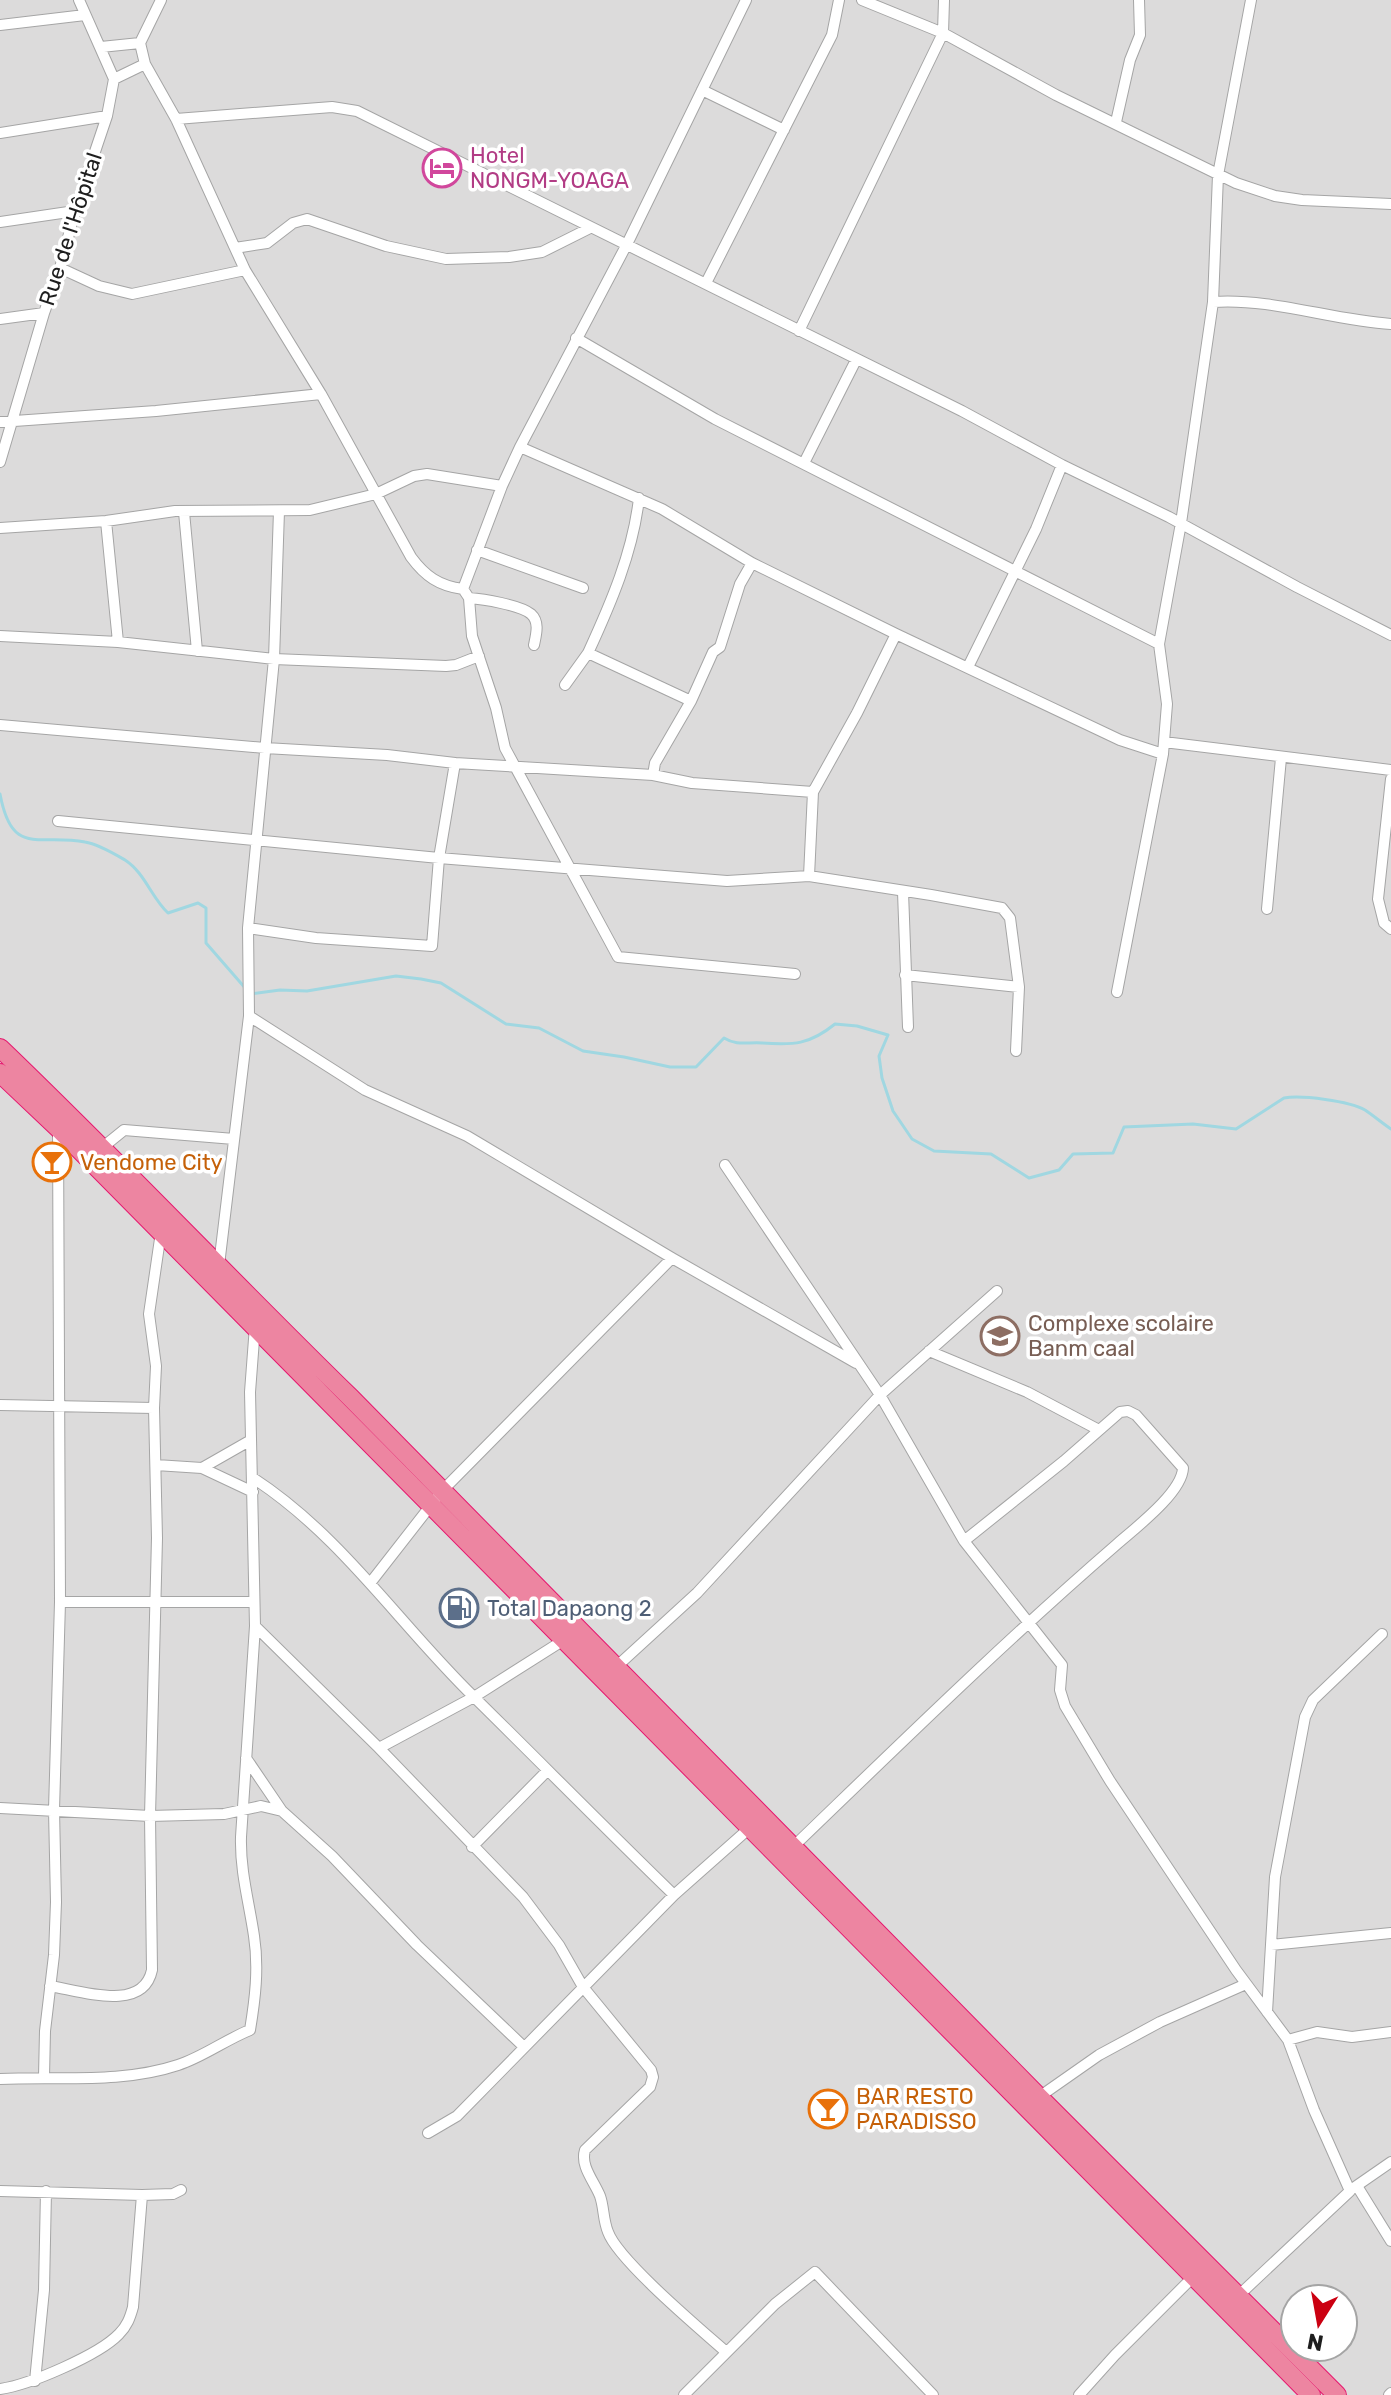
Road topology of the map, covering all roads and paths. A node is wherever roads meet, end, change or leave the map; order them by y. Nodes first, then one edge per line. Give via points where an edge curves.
1 (79, 0) edge
2 (161, 0) edge
3 (746, 0) edge
4 (839, 0) edge
5 (862, 0) edge
6 (944, 0) edge
7 (1139, 0) edge
8 (1251, 0) edge
9 (85, 15) junction
10 (0, 25) edge
11 (943, 33) junction
12 (140, 43) junction
13 (101, 47) junction
14 (145, 64) junction
15 (114, 79) junction
16 (702, 90) junction
17 (107, 116) junction
18 (176, 119) junction
19 (1116, 122) junction
20 (784, 130) junction
21 (0, 133) edge
22 (1218, 175) junction
23 (1391, 204) edge
24 (75, 211) junction
25 (0, 222) edge
26 (590, 228) junction
27 (627, 244) junction
28 (235, 248) junction
29 (60, 268) junction
30 (245, 270) junction
31 (706, 283) junction
32 (1213, 302) junction
33 (44, 313) junction
34 (0, 319) edge
35 (1391, 324) edge
36 (799, 331) junction
37 (576, 338) junction
38 (856, 360) junction
39 (321, 394) junction
40 (12, 421) junction
41 (0, 422) edge
42 (520, 447) junction
43 (0, 462) edge
44 (804, 463) junction
45 (1062, 465) junction
46 (502, 486) junction
47 (376, 494) junction
48 (639, 498) junction
49 (279, 511) junction
50 (184, 512) junction
51 (106, 521) junction
52 (1181, 523) junction
53 (0, 528) edge
54 (477, 550) junction
55 (752, 563) junction
56 (1015, 573) junction
57 (583, 588) dead end
58 (466, 594) junction
59 (896, 634) junction
60 (1391, 635) edge
61 (0, 636) edge
62 (118, 642) junction
63 (1159, 644) junction
64 (534, 645) dead end
65 (197, 651) junction
66 (588, 653) junction
67 (479, 656) junction
68 (274, 659) junction
69 (968, 667) junction
70 (565, 685) dead end
71 (691, 701) junction
72 (0, 725) edge
73 (1164, 742) junction
74 (265, 748) junction
75 (1163, 754) junction
76 (1281, 758) junction
77 (455, 763) junction
78 (514, 768) junction
79 (1391, 770) edge
80 (653, 775) junction
81 (1391, 779) edge
82 (813, 792) junction
83 (58, 821) dead end
84 (1389, 823) edge
85 (257, 840) junction
86 (439, 858) junction
87 (568, 867) junction
88 (809, 876) junction
89 (903, 892) junction
90 (1267, 909) dead end
91 (248, 928) junction
92 (1391, 929) edge
93 (795, 974) dead end
94 (905, 975) junction
95 (1019, 987) junction
96 (1117, 992) dead end
97 (249, 1016) junction
98 (908, 1027) dead end
99 (0, 1048) edge
100 (1016, 1051) dead end
101 (0, 1073) edge
102 (58, 1128) junction
103 (234, 1139) junction
104 (103, 1147) junction
105 (725, 1165) dead end
106 (161, 1232) junction
107 (672, 1258) junction
108 (219, 1265) junction
109 (997, 1291) dead end
110 (259, 1320) junction
111 (929, 1351) junction
112 (857, 1364) junction
113 (880, 1395) junction
114 (58, 1404) junction
115 (0, 1405) edge
116 (154, 1408) junction
117 (1099, 1430) junction
118 (251, 1440) junction
119 (156, 1465) junction
120 (202, 1468) junction
121 (253, 1478) junction
122 (253, 1492) junction
123 (436, 1498) junction
124 (964, 1541) junction
125 (371, 1582) junction
126 (60, 1602) junction
127 (156, 1602) junction
128 (254, 1602) junction
129 (1027, 1622) junction
130 (255, 1626) junction
131 (572, 1634) junction
132 (1382, 1634) dead end
133 (615, 1668) junction
134 (474, 1697) junction
135 (379, 1748) junction
136 (246, 1758) junction
137 (547, 1771) junction
138 (0, 1808) edge
139 (54, 1810) junction
140 (242, 1811) junction
141 (282, 1811) junction
142 (150, 1816) junction
143 (757, 1822) junction
144 (794, 1846) junction
145 (472, 1847) junction
146 (674, 1895) junction
147 (1391, 1933) edge
148 (1271, 1945) junction
149 (1246, 1984) junction
150 (50, 1986) junction
151 (583, 1987) junction
152 (1267, 2012) junction
153 (1391, 2032) edge
154 (1288, 2040) junction
155 (523, 2046) junction
156 (44, 2077) junction
157 (0, 2079) edge
158 (1039, 2097) junction
159 (428, 2133) dead end
160 (1391, 2162) edge
161 (1354, 2188) junction
162 (181, 2190) dead end
163 (0, 2191) edge
164 (46, 2191) junction
165 (142, 2195) junction
166 (1391, 2241) edge
167 (1200, 2270) junction
168 (1238, 2296) junction
169 (725, 2351) junction
170 (35, 2381) junction
171 (0, 2389) edge
172 (684, 2395) edge
173 (933, 2395) edge
174 (1079, 2395) edge
175 (1311, 2395) edge
176 (1337, 2395) edge

1 - 9 street
2 - 12 street
3 - 16 street
4 - 20 street via 832,35
5 - 11 street
6 - 11 street
7 - 19 street via 1140,35
8 - 22 street
9 - 10 street
9 - 13 street
11 - 19 street
11 - 36 street
12 - 13 street
12 - 14 street
13 - 15 street
14 - 15 street
14 - 18 street
15 - 17 street, Rue de l'Hôpital
16 - 20 street
16 - 27 street
17 - 21 street
17 - 24 street, Rue de l'Hôpital
18 - 26 street via 350,108
18 - 28 street
19 - 22 street
20 - 31 street
22 - 23 street via 1275,196
22 - 32 street
24 - 25 street
24 - 29 street, Rue de l'Hôpital
26 - 27 street
26 - 28 street via 542,252 446,259 386,246 307,219 267,243
27 - 31 street
27 - 37 street
28 - 30 street
29 - 30 street via 132,294
29 - 33 street, Rue de l'Hôpital
30 - 39 street
31 - 36 street
32 - 35 street via 1252,301
32 - 52 street
33 - 34 street
33 - 40 street, Rue de l'Hôpital
36 - 38 street
37 - 42 street
37 - 44 street via 715,419
38 - 44 street
38 - 45 street
39 - 40 street
39 - 47 street
40 - 41 street
40 - 43 street, Rue de l'Hôpital
42 - 46 street
42 - 48 street
44 - 56 street
45 - 52 street
45 - 56 street
46 - 47 street via 427,474
46 - 54 street
47 - 49 street via 310,510
47 - 58 street via 422,572 443,587
48 - 55 street
48 - 66 street via 623,570
49 - 50 street
49 - 68 street
50 - 51 street
50 - 65 street
51 - 53 street
51 - 62 street
52 - 60 street
52 - 63 street
54 - 57 street
54 - 58 street
55 - 59 street
55 - 71 street via 720,647
56 - 63 street
56 - 69 street
58 - 64 street via 531,614 536,622
58 - 67 street
59 - 69 street
59 - 82 street
61 - 62 street
62 - 65 street
63 - 73 street via 1167,694
65 - 68 street
66 - 70 street
66 - 71 street
67 - 68 street via 446,666
67 - 78 street
68 - 74 street
69 - 75 street via 1120,740
71 - 80 street
72 - 74 street
73 - 75 street
73 - 76 street
74 - 77 street
74 - 85 street
75 - 96 street
76 - 79 street
76 - 90 street
77 - 78 street
77 - 86 street
78 - 80 street
78 - 87 street
80 - 82 street
81 - 84 street
82 - 88 street
83 - 85 street
84 - 92 street via 1378,899 1384,923
85 - 86 street
85 - 91 street
86 - 87 street
86 - 91 street via 432,946
87 - 88 street via 727,881
87 - 93 street via 618,957
88 - 89 street
89 - 94 street
89 - 95 street via 1006,911
91 - 97 street
94 - 95 street
94 - 98 street
95 - 100 street
97 - 103 street
97 - 107 street via 365,1090 467,1136
99 - 104 highway
101 - 102 highway
102 - 106 highway
102 - 114 street
103 - 104 street via 124,1130
103 - 108 street
104 - 108 highway
105 - 112 street
106 - 110 highway
106 - 116 street via 149,1302
107 - 112 street
107 - 123 street
108 - 110 highway
109 - 111 street
110 - 118 street via 250,1392
110 - 123 highway
111 - 113 street
111 - 117 street via 1027,1392
112 - 113 street
113 - 124 street
113 - 133 street via 697,1593
114 - 115 street
114 - 116 street
114 - 126 street
116 - 119 street
117 - 124 street
117 - 129 street via 1120,1412 1136,1415 1183,1473 1154,1512
118 - 120 street
118 - 121 street
119 - 120 street
119 - 127 street
120 - 122 street
121 - 122 street
121 - 125 street via 296,1507
122 - 128 street
123 - 125 street
123 - 131 highway
124 - 129 street
125 - 134 street
126 - 127 street
126 - 139 street
127 - 128 street
127 - 142 street
128 - 130 street
129 - 144 street
129 - 149 street via 1062,1665 1065,1706 1110,1781
130 - 135 street
130 - 136 street
131 - 133 highway
131 - 134 street
131 - 143 highway
132 - 148 street via 1313,1700 1305,1717 1275,1877
133 - 143 highway
134 - 135 street
134 - 137 street
135 - 145 street
136 - 140 street
136 - 141 street
137 - 145 street
137 - 146 street
138 - 139 street
139 - 142 street
139 - 150 street
140 - 141 street via 261,1806
140 - 142 street
140 - 156 street via 241,1868 256,1971 250,2030 162,2070 125,2077
141 - 155 street
142 - 150 street via 148,1983 132,1995 118,1997
143 - 144 highway
143 - 146 street
143 - 167 highway
144 - 158 highway
145 - 151 street via 531,1907
146 - 151 street
147 - 148 street
148 - 152 street
149 - 152 street
149 - 158 street via 1099,2055
150 - 156 street
151 - 155 street
151 - 169 street via 653,2077 650,2087 583,2154 607,2232 637,2269
152 - 154 street
153 - 154 street via 1352,2037 1317,2032
154 - 161 street via 1314,2110
155 - 159 street via 457,2116
156 - 157 street
158 - 167 highway
160 - 161 street
161 - 166 street
161 - 168 street
162 - 165 street
163 - 164 street
164 - 165 street
164 - 170 street
165 - 170 street via 129,2322 117,2337
167 - 168 highway
167 - 174 street
167 - 175 highway
168 - 176 highway
169 - 172 street
169 - 173 street via 815,2272
170 - 171 street

